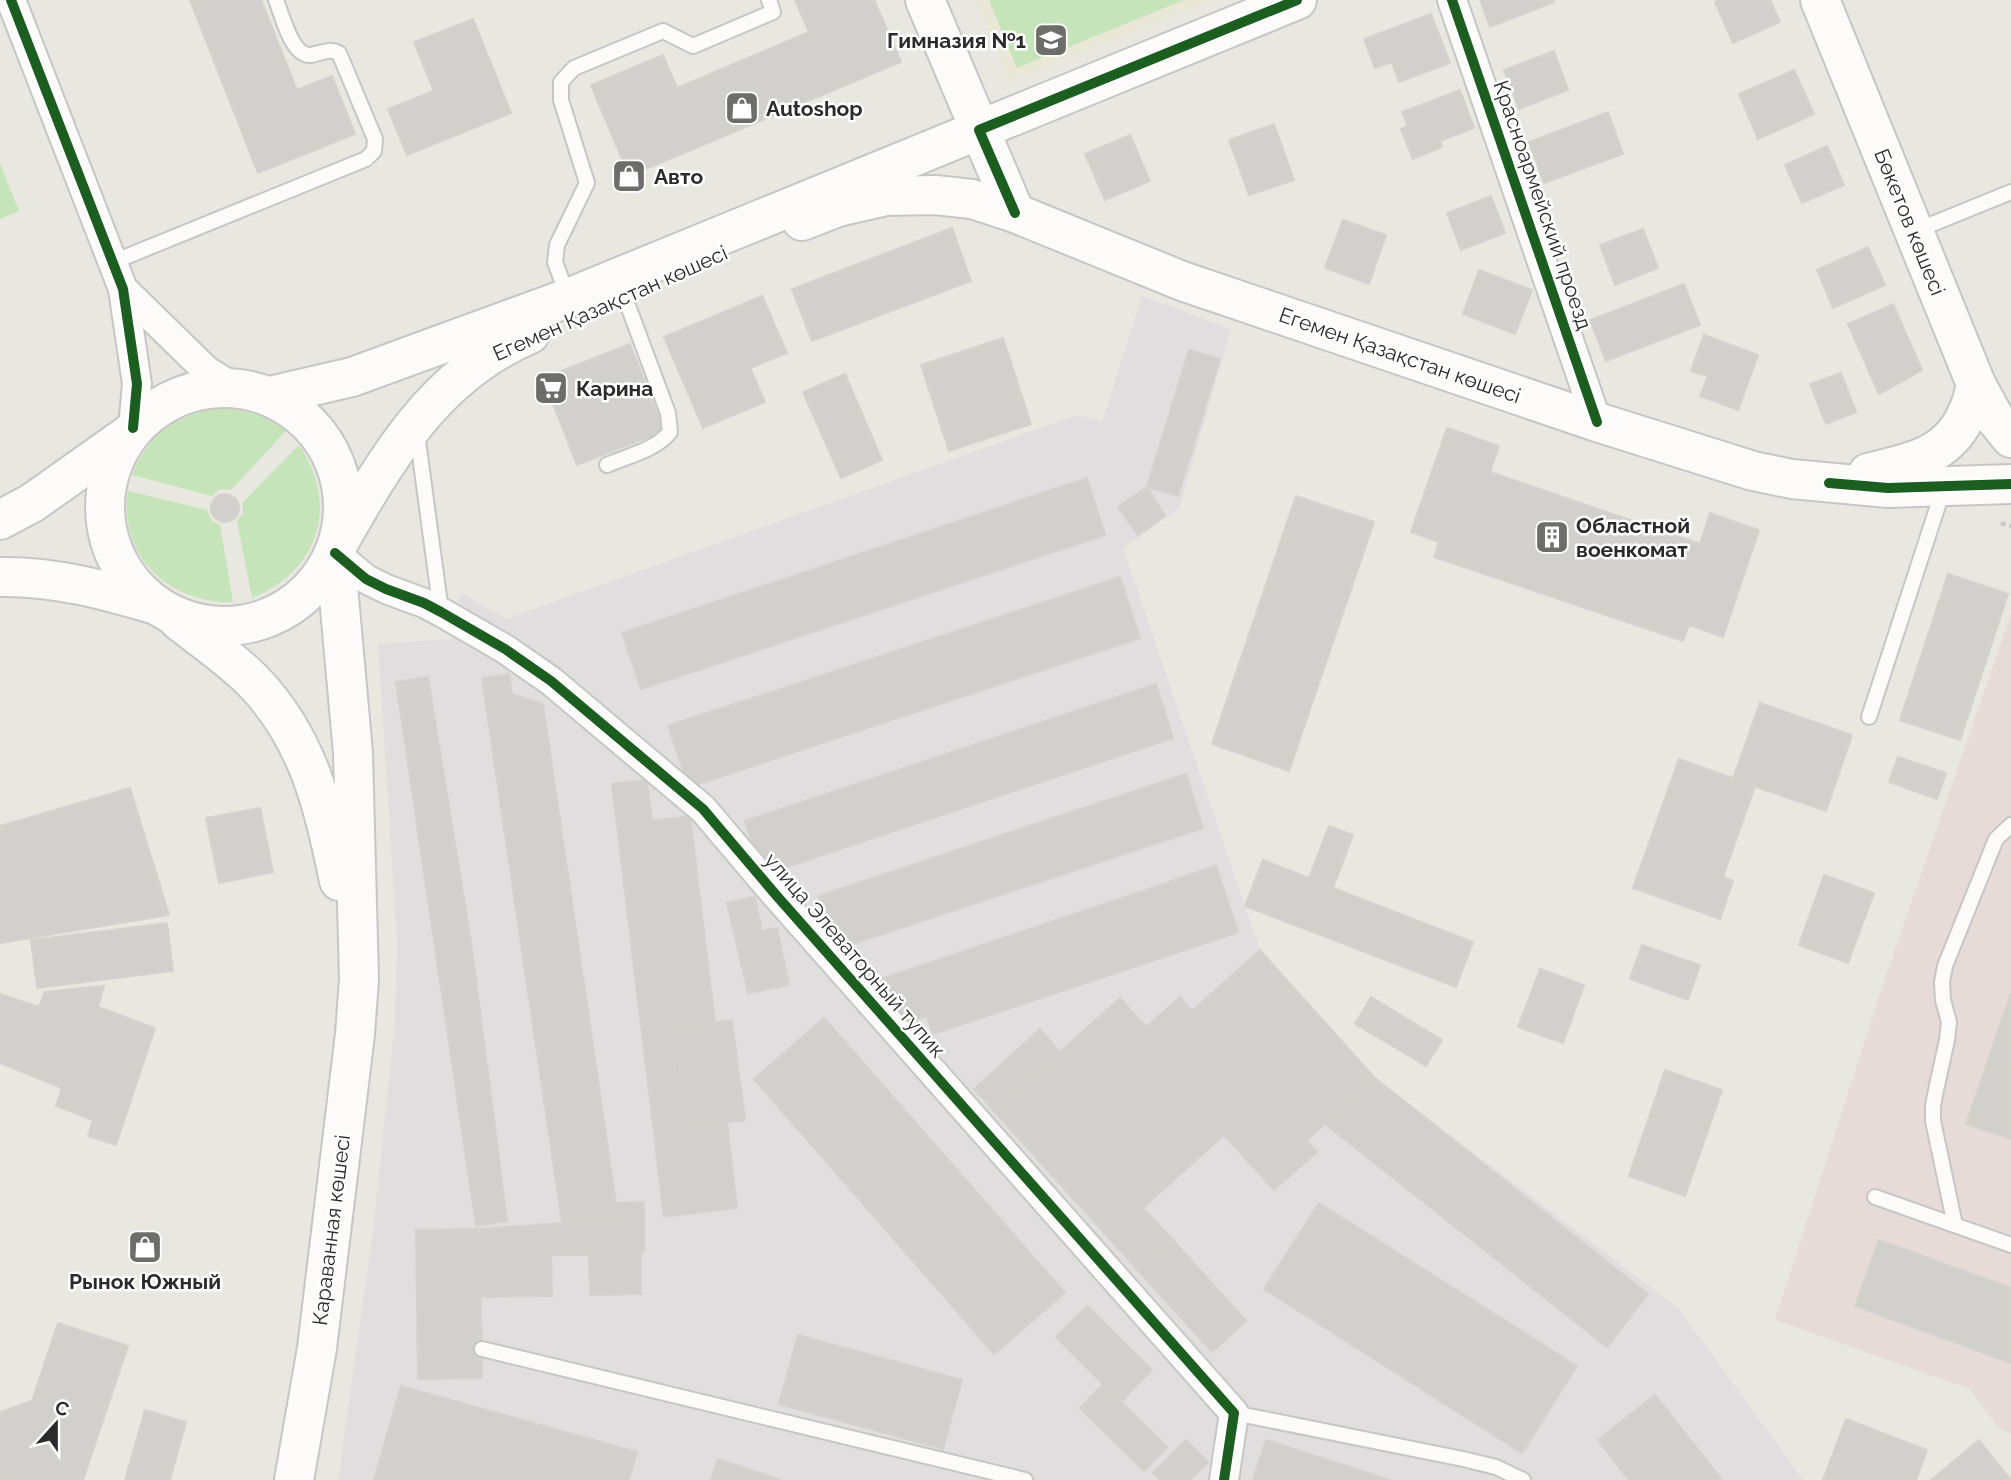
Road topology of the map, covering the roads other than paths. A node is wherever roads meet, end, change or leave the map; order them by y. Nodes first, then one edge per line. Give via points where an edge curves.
1 (11, 0) edge
2 (276, 0) edge
3 (769, 0) edge
4 (925, 0) edge
5 (1297, 0) edge
6 (1452, 0) edge
7 (1820, 0) edge
8 (1054, 100) junction
9 (979, 130) junction
10 (2011, 192) edge
11 (1013, 208) junction
12 (802, 221) junction
13 (1913, 232) junction
14 (113, 262) junction
15 (123, 289) junction
16 (624, 295) junction
17 (568, 299) junction
18 (1976, 384) junction
19 (253, 392) junction
20 (1597, 422) junction
21 (415, 423) junction
22 (132, 431) junction
23 (2011, 438) edge
24 (607, 465) dead end
25 (1829, 484) junction
26 (2011, 484) edge
27 (1944, 485) junction
28 (0, 520) edge
29 (329, 568) junction
30 (0, 577) edge
31 (164, 609) junction
32 (440, 612) junction
33 (1869, 717) dead end
34 (2011, 825) edge
35 (359, 979) junction
36 (1875, 1197) dead end
37 (1955, 1225) junction
38 (2011, 1245) edge
39 (482, 1349) dead end
40 (1234, 1413) junction
41 (294, 1480) edge
42 (1025, 1480) edge
43 (1224, 1480) edge
44 (1523, 1480) edge

1 - 14 street
2 - 14 lane via 296,49 310,55 329,50 339,53 375,139 374,150 366,159
3 - 17 lane via 773,12 693,46 663,31 574,68 561,82 561,100 587,183 557,245 555,262
4 - 9 main road
5 - 8 main road
6 - 20 street, Красноармейский проезд
7 - 13 main road, Бөкетов көшесі
8 - 9 main road
8 - 11 main road via 1028,122 1016,144 1008,173
9 - 11 main road
9 - 12 main road, Егемен Қазақстан көшесі via 975,144 961,156
9 - 17 main road
10 - 13 lane
11 - 12 main road, Егемен Қазақстан көшесі via 954,196 900,195 847,205
11 - 20 main road, Егемен Қазақстан көшесі via 1182,281
12 - 16 main road, Егемен Қазақстан көшесі
13 - 18 main road, Бөкетов көшесі
14 - 15 street
15 - 19 street via 207,371
15 - 22 street via 137,384
16 - 21 main road, Егемен Қазақстан көшесі via 502,347 460,376
16 - 24 lane via 668,413 670,432 664,440
17 - 19 main road via 352,377
18 - 23 main road, Бөкетов көшесі
18 - 25 main road via 1960,428 1933,454
19 - 22 main road via 205,389 177,397
19 - 29 main road via 290,407 308,421 333,457 344,500 343,523
20 - 25 main road, Егемен Қазақстан көшесі via 1752,471
21 - 29 main road, Егемен Қазақстан көшесі via 378,475
21 - 32 lane
22 - 28 main road via 32,503
22 - 31 main road via 108,478 107,527 125,572
25 - 27 main road, Егемен Қазақстан көшесі
26 - 27 main road, Егемен Қазақстан көшесі
27 - 33 lane
29 - 31 main road via 277,614 254,623 204,625
29 - 32 street, улица Элеваторный тупик via 357,573
29 - 35 main road, Караванная көшесі via 353,753
30 - 31 main road via 61,582
31 - 35 main road, Караванная көшесі via 252,680 292,731 325,814
32 - 40 street, улица Элеваторный тупик via 551,681 703,809
34 - 37 lane via 1996,839 1942,982 1949,1022 1933,1122
35 - 41 main road, Караванная көшесі via 317,1348
36 - 37 lane
37 - 38 lane
39 - 42 lane
40 - 43 street
40 - 44 lane via 1463,1459

